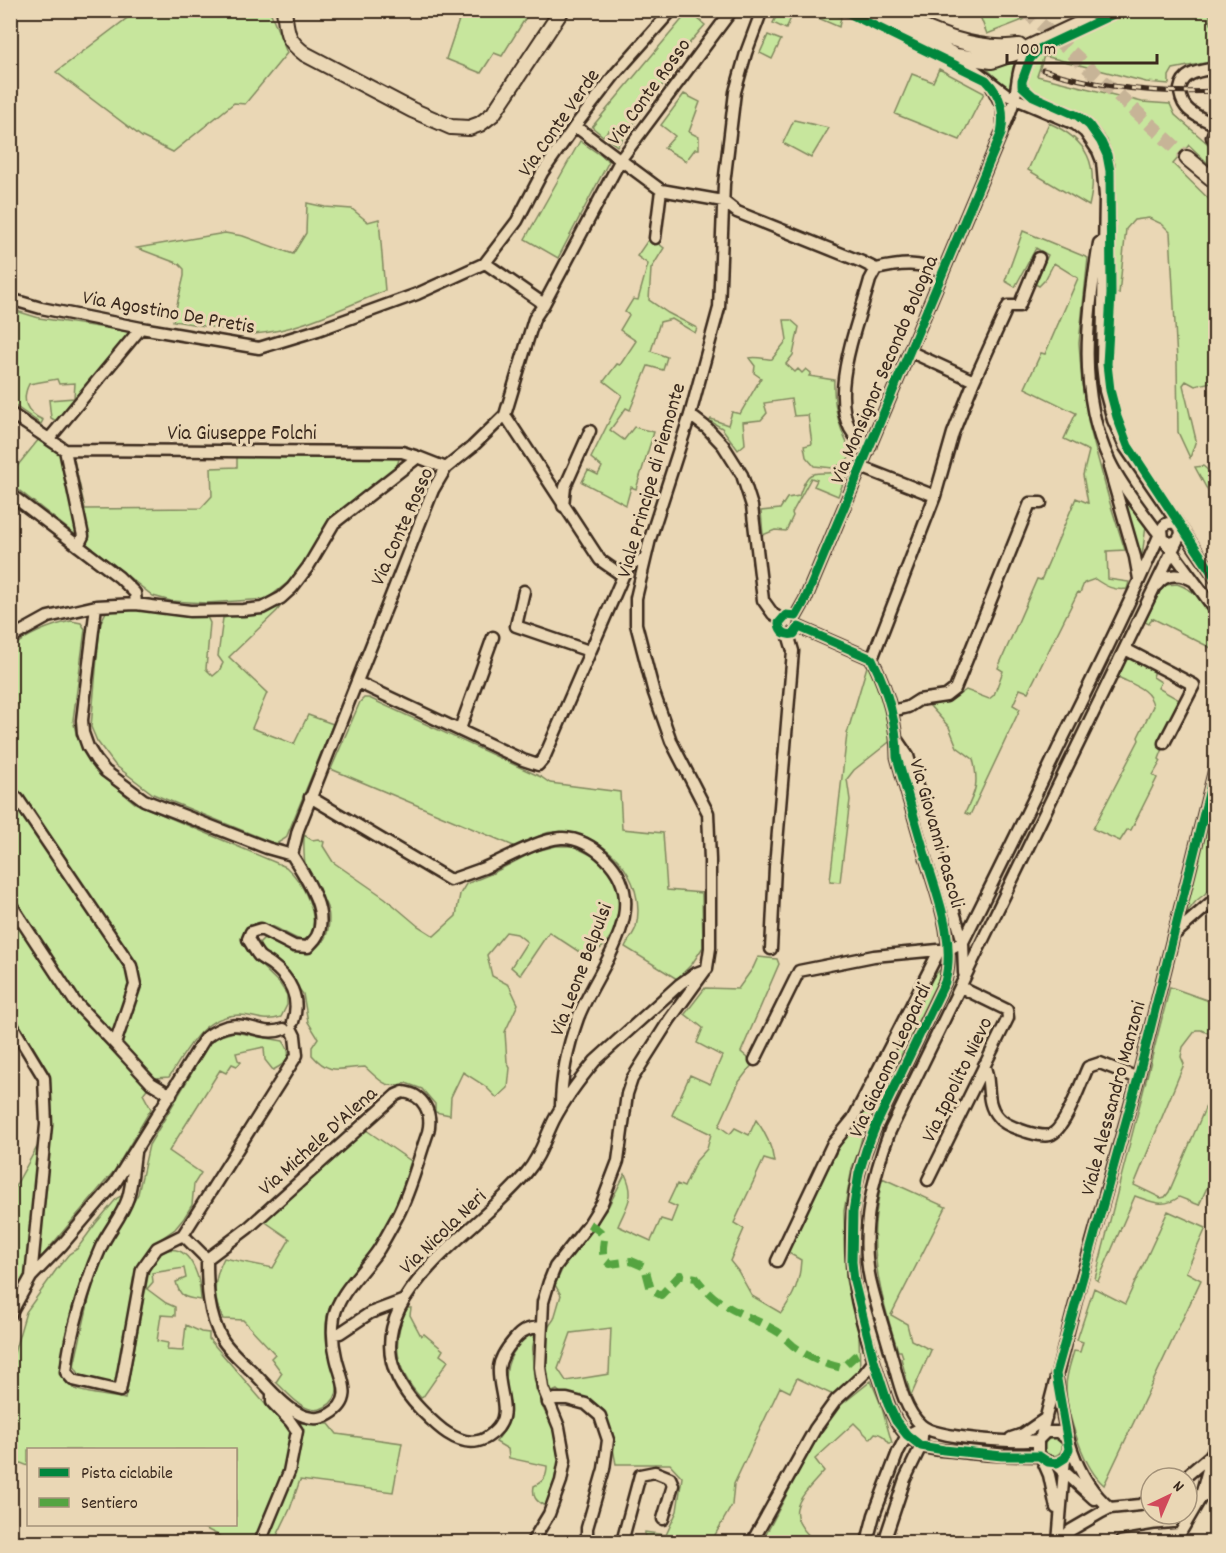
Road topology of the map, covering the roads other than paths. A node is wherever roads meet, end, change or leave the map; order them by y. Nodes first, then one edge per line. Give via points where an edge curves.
1 (284, 10) edge
2 (562, 10) edge
3 (672, 10) edge
4 (732, 10) edge
5 (858, 10) edge
6 (884, 10) edge
7 (1109, 10) edge
8 (760, 12) edge
9 (1033, 44) junction
10 (956, 56) junction
11 (1215, 69) edge
12 (986, 80) junction
13 (1014, 99) junction
14 (1215, 125) edge
15 (576, 126) junction
16 (1001, 134) junction
17 (1215, 140) edge
18 (1187, 158) tunnel mouth
19 (621, 159) junction
20 (1215, 182) edge
21 (661, 190) junction
22 (723, 201) junction
23 (1104, 216) junction
24 (655, 238) dead end
25 (1039, 258) dead end
26 (485, 263) junction
27 (876, 269) junction
28 (943, 272) junction
29 (10, 298) edge
30 (544, 304) junction
31 (141, 328) junction
32 (911, 352) junction
33 (974, 381) junction
34 (10, 413) edge
35 (505, 415) junction
36 (690, 415) junction
37 (590, 431) dead end
38 (49, 439) junction
39 (1104, 446) junction
40 (870, 447) junction
41 (65, 450) junction
42 (418, 457) junction
43 (861, 467) junction
44 (446, 468) junction
45 (10, 494) edge
46 (935, 496) junction
47 (1041, 503) dead end
48 (563, 506) junction
49 (1180, 527) junction
50 (1161, 534) junction
51 (78, 546) junction
52 (1175, 546) junction
53 (645, 560) junction
54 (623, 576) junction
55 (1215, 579) edge
56 (1139, 580) junction
57 (1194, 581) junction
58 (1155, 587) junction
59 (524, 591) dead end
60 (136, 604) junction
61 (96, 606) junction
62 (1215, 611) edge
63 (781, 620) junction
64 (797, 622) junction
65 (788, 634) junction
66 (10, 638) edge
67 (493, 638) dead end
68 (1125, 649) junction
69 (590, 651) junction
70 (873, 659) junction
71 (1099, 665) junction
72 (1113, 672) junction
73 (357, 682) junction
74 (892, 711) junction
75 (1074, 717) junction
76 (1088, 724) junction
77 (460, 729) junction
78 (897, 739) junction
79 (1164, 743) dead end
80 (1215, 767) edge
81 (1210, 788) junction
82 (10, 792) edge
83 (1037, 792) junction
84 (310, 797) junction
85 (1052, 799) junction
86 (1215, 805) edge
87 (292, 855) junction
88 (1215, 898) edge
89 (10, 903) edge
90 (1174, 934) junction
91 (963, 942) junction
92 (771, 949) dead end
93 (944, 950) junction
94 (707, 968) junction
95 (961, 986) junction
96 (10, 1022) edge
97 (290, 1027) junction
98 (115, 1044) junction
99 (755, 1060) dead end
100 (984, 1065) junction
101 (1138, 1078) junction
102 (171, 1095) junction
103 (561, 1107) junction
104 (876, 1125) junction
105 (890, 1131) junction
106 (135, 1153) junction
107 (928, 1180) dead end
108 (183, 1235) junction
109 (207, 1259) junction
110 (777, 1261) dead end
111 (32, 1277) junction
112 (874, 1296) junction
113 (858, 1300) junction
114 (402, 1302) junction
115 (10, 1315) edge
116 (541, 1327) junction
117 (333, 1334) junction
118 (874, 1360) junction
119 (1056, 1374) junction
120 (900, 1385) junction
121 (884, 1390) junction
122 (272, 1392) junction
123 (548, 1402) junction
124 (1046, 1417) junction
125 (923, 1427) junction
126 (907, 1435) junction
127 (1040, 1438) junction
128 (1005, 1440) junction
129 (1068, 1443) junction
130 (921, 1446) junction
131 (1041, 1457) junction
132 (1065, 1458) junction
133 (1054, 1463) junction
134 (1212, 1465) edge
135 (1063, 1471) junction
136 (890, 1473) junction
137 (1199, 1474) edge
138 (905, 1479) junction
139 (1215, 1486) edge
140 (1200, 1499) junction
141 (1139, 1505) edge
142 (1110, 1508) junction
143 (663, 1520) dead end
144 (1059, 1523) junction
145 (1155, 1539) edge
146 (1178, 1539) edge
147 (260, 1542) edge
148 (532, 1542) edge
149 (587, 1542) edge
150 (622, 1542) edge
151 (752, 1542) edge
152 (867, 1542) edge
153 (884, 1542) edge
154 (1059, 1542) edge
155 (1120, 1542) edge

1 - 2 main road via 286,31 293,45 305,54 412,110 451,127 469,128 493,114
3 - 15 street, Via Conte Verde
4 - 19 street, Via Conte Rosso
5 - 10 main road
6 - 9 main road via 980,46 1007,48
7 - 9 main road
8 - 22 street, Viale Principe di Piemonte via 735,92
9 - 10 main road via 992,61
9 - 13 street, Via Monsignor Secondo Bologna via 1016,78
10 - 12 street
11 - 14 street via 1189,74 1182,82 1180,94 1190,110
12 - 13 street
12 - 16 street, Via Monsignor Secondo Bologna via 1003,108
13 - 16 street, Via Monsignor Secondo Bologna
13 - 23 street via 1075,124 1092,142 1102,161
14 - 17 street
15 - 19 street
15 - 26 street, Via Conte Verde via 542,173 517,221
16 - 28 street, Via Monsignor Secondo Bologna
18 - 20 main road
19 - 21 street
19 - 30 street, Via Conte Rosso
21 - 22 street
21 - 24 street
22 - 27 street via 737,212
22 - 36 street, Viale Principe di Piemonte via 719,308
23 - 39 street via 1092,287 1087,356 1089,392
23 - 49 street via 1105,392 1129,455
25 - 33 street via 1019,306 1008,306
26 - 30 street
26 - 31 street, Via Agostino De Pretis via 417,294 259,348
27 - 28 street via 922,264
27 - 40 street via 846,363 842,399 846,418 859,442
28 - 32 street, Via Monsignor Secondo Bologna
29 - 31 street, Via Agostino De Pretis
30 - 35 street, Via Conte Rosso via 534,319
31 - 38 street
32 - 33 street
32 - 40 street, Via Monsignor Secondo Bologna
33 - 46 street
34 - 38 street
35 - 44 street, Via Conte Rosso
35 - 48 street
36 - 53 street, Viale Principe di Piemonte
36 - 63 street via 723,445 742,475 752,506 763,600
37 - 48 street via 566,487
38 - 41 street
39 - 50 street via 1130,494
39 - 56 street
40 - 43 street, Via Monsignor Secondo Bologna
41 - 42 street, Via Giuseppe Folchi via 402,452
41 - 51 street via 83,536
42 - 44 street, Via Giuseppe Folchi
42 - 60 street via 334,524 292,588 262,608 190,611
43 - 46 street, Via Monsignor Secondo Bologna
43 - 64 street, Via Monsignor Secondo Bologna
44 - 73 street, Via Conte Rosso via 433,490
45 - 51 street
46 - 70 street
47 - 74 street via 1030,503 955,689 946,696 919,700
48 - 54 street via 600,560
49 - 50 street via 1170,523
49 - 52 street, Via Giacomo Leopardi
49 - 55 street
50 - 52 street
50 - 56 street, Via Giacomo Leopardi
51 - 60 street via 135,593
52 - 57 street
52 - 58 street, Via Giacomo Leopardi
53 - 54 street via 631,563
53 - 94 street, Viale Principe di Piemonte via 636,598 636,624 671,741 708,813
54 - 69 street
56 - 71 street, Via Giacomo Leopardi
57 - 58 street via 1172,575
57 - 62 street
58 - 68 street, Via Giacomo Leopardi
59 - 69 street via 516,626
60 - 61 street
61 - 66 street via 48,617
61 - 87 street via 82,720 83,733 96,760 144,800
63 - 64 street via 787,614
63 - 65 street via 780,629
64 - 65 street via 795,633
64 - 70 street
65 - 92 street via 793,651
67 - 77 street
68 - 72 street, Via Giacomo Leopardi
68 - 79 street via 1194,685
69 - 77 street via 538,765
70 - 74 street, Via Giovanni Pascoli
71 - 72 street
71 - 75 street, Via Giacomo Leopardi
72 - 76 street, Via Giacomo Leopardi
73 - 77 street
73 - 84 street, Via Conte Rosso
74 - 78 street, Via Giovanni Pascoli
75 - 76 street
75 - 83 street, Via Giacomo Leopardi
76 - 85 street, Via Giacomo Leopardi
78 - 91 street, Via Giovanni Pascoli via 908,756
78 - 93 street, Via Giovanni Pascoli via 897,758 944,917
80 - 81 street, Viale Alessandro Manzoni
81 - 86 street
81 - 90 street, Viale Alessandro Manzoni
82 - 98 street via 131,966 135,985
83 - 85 street
83 - 91 street, Via Giacomo Leopardi
84 - 87 street, Via Conte Rosso
84 - 103 street, Via Leone Belpulsi via 450,880 561,838 585,843 612,865 625,888 625,917 578,1017 561,1087
85 - 95 street, Via Giacomo Leopardi
87 - 97 street via 319,905 317,937 308,947 294,946 261,929 251,932 248,939 260,956 290,983 296,996 296,1012
88 - 90 street
89 - 98 street via 75,1002
90 - 101 street, Viale Alessandro Manzoni
91 - 93 street, Via Giacomo Leopardi
91 - 95 street, Via Giacomo Leopardi
93 - 99 street, Via Giacomo Leopardi via 874,956 800,971
93 - 104 street, Via Giacomo Leopardi via 949,969 945,982
93 - 110 street, Via Giacomo Leopardi via 853,1119 832,1145
94 - 103 street, Via Nicola Neri via 680,984 595,1061
94 - 116 street, Viale Principe di Piemonte via 632,1079 618,1161 602,1203 555,1267 543,1302
95 - 100 street, Via Ippolito Nievo via 1007,1010 1008,1018
95 - 105 street, Via Giacomo Leopardi
96 - 111 street via 44,1078 46,1125
97 - 102 street via 274,1031 235,1025 216,1030 205,1038
97 - 108 street via 296,1036 297,1055
98 - 102 street via 150,1083
100 - 101 street via 989,1100 998,1118 1040,1136 1051,1135 1059,1128 1088,1067 1100,1063
100 - 107 street, Via Ippolito Nievo
101 - 119 street, Viale Alessandro Manzoni
102 - 106 street
103 - 114 street, Via Nicola Neri via 528,1172 427,1268
104 - 105 street
104 - 113 street, Via Giacomo Leopardi via 859,1173 853,1212 852,1262
105 - 112 street, Via Giacomo Leopardi via 869,1217
106 - 108 street via 126,1204 102,1245 87,1282 66,1372 73,1380 120,1391 142,1269 157,1248
106 - 111 street via 116,1183
108 - 109 street
109 - 117 street, Via Michele D'Alena via 248,1228 396,1095 403,1092 418,1097 429,1117 426,1140 398,1215 340,1301
109 - 122 street via 207,1287 223,1340
111 - 115 street
112 - 113 street
112 - 120 street, Via Giacomo Leopardi
113 - 118 street, Via Giacomo Leopardi
114 - 116 street, Via Nicola Neri via 390,1338 395,1369 420,1409 463,1441 477,1442 499,1427 504,1404 501,1357 517,1336 528,1328
114 - 117 street via 370,1313
116 - 123 street, Viale Principe di Piemonte via 540,1367
117 - 122 street via 335,1357 346,1387 339,1407 319,1419 304,1417
118 - 121 street, Via Giacomo Leopardi
118 - 151 street via 815,1429
119 - 124 street, Viale Alessandro Manzoni
119 - 129 street, Viale Alessandro Manzoni
120 - 121 street
120 - 125 street, Via Giacomo Leopardi via 913,1415
121 - 126 street, Via Giacomo Leopardi via 896,1421
122 - 147 street via 272,1402 297,1431 289,1472
123 - 148 street, Viale Principe di Piemonte via 559,1427 565,1460 549,1514
123 - 149 street via 567,1399 586,1404 600,1416 608,1440
124 - 127 street, Viale Alessandro Manzoni
124 - 128 street via 1023,1434
125 - 126 street
125 - 128 street via 951,1435
125 - 130 street
126 - 130 street, Via Giacomo Leopardi
126 - 136 street
127 - 128 street
127 - 129 street via 1055,1431
127 - 131 street via 1037,1448
129 - 132 street
129 - 142 street via 1094,1492
130 - 131 street, Via Giacomo Leopardi via 983,1455
130 - 138 street
131 - 133 street
131 - 144 street
132 - 133 street
132 - 135 street
133 - 135 street
134 - 137 street
134 - 140 street
135 - 142 street
135 - 144 street
136 - 138 street
136 - 152 street
138 - 153 street
139 - 140 street
140 - 146 street
141 - 142 street
142 - 154 street via 1071,1530
143 - 150 street via 674,1485 670,1478 655,1472 640,1475
144 - 154 street
145 - 146 street
145 - 155 street

